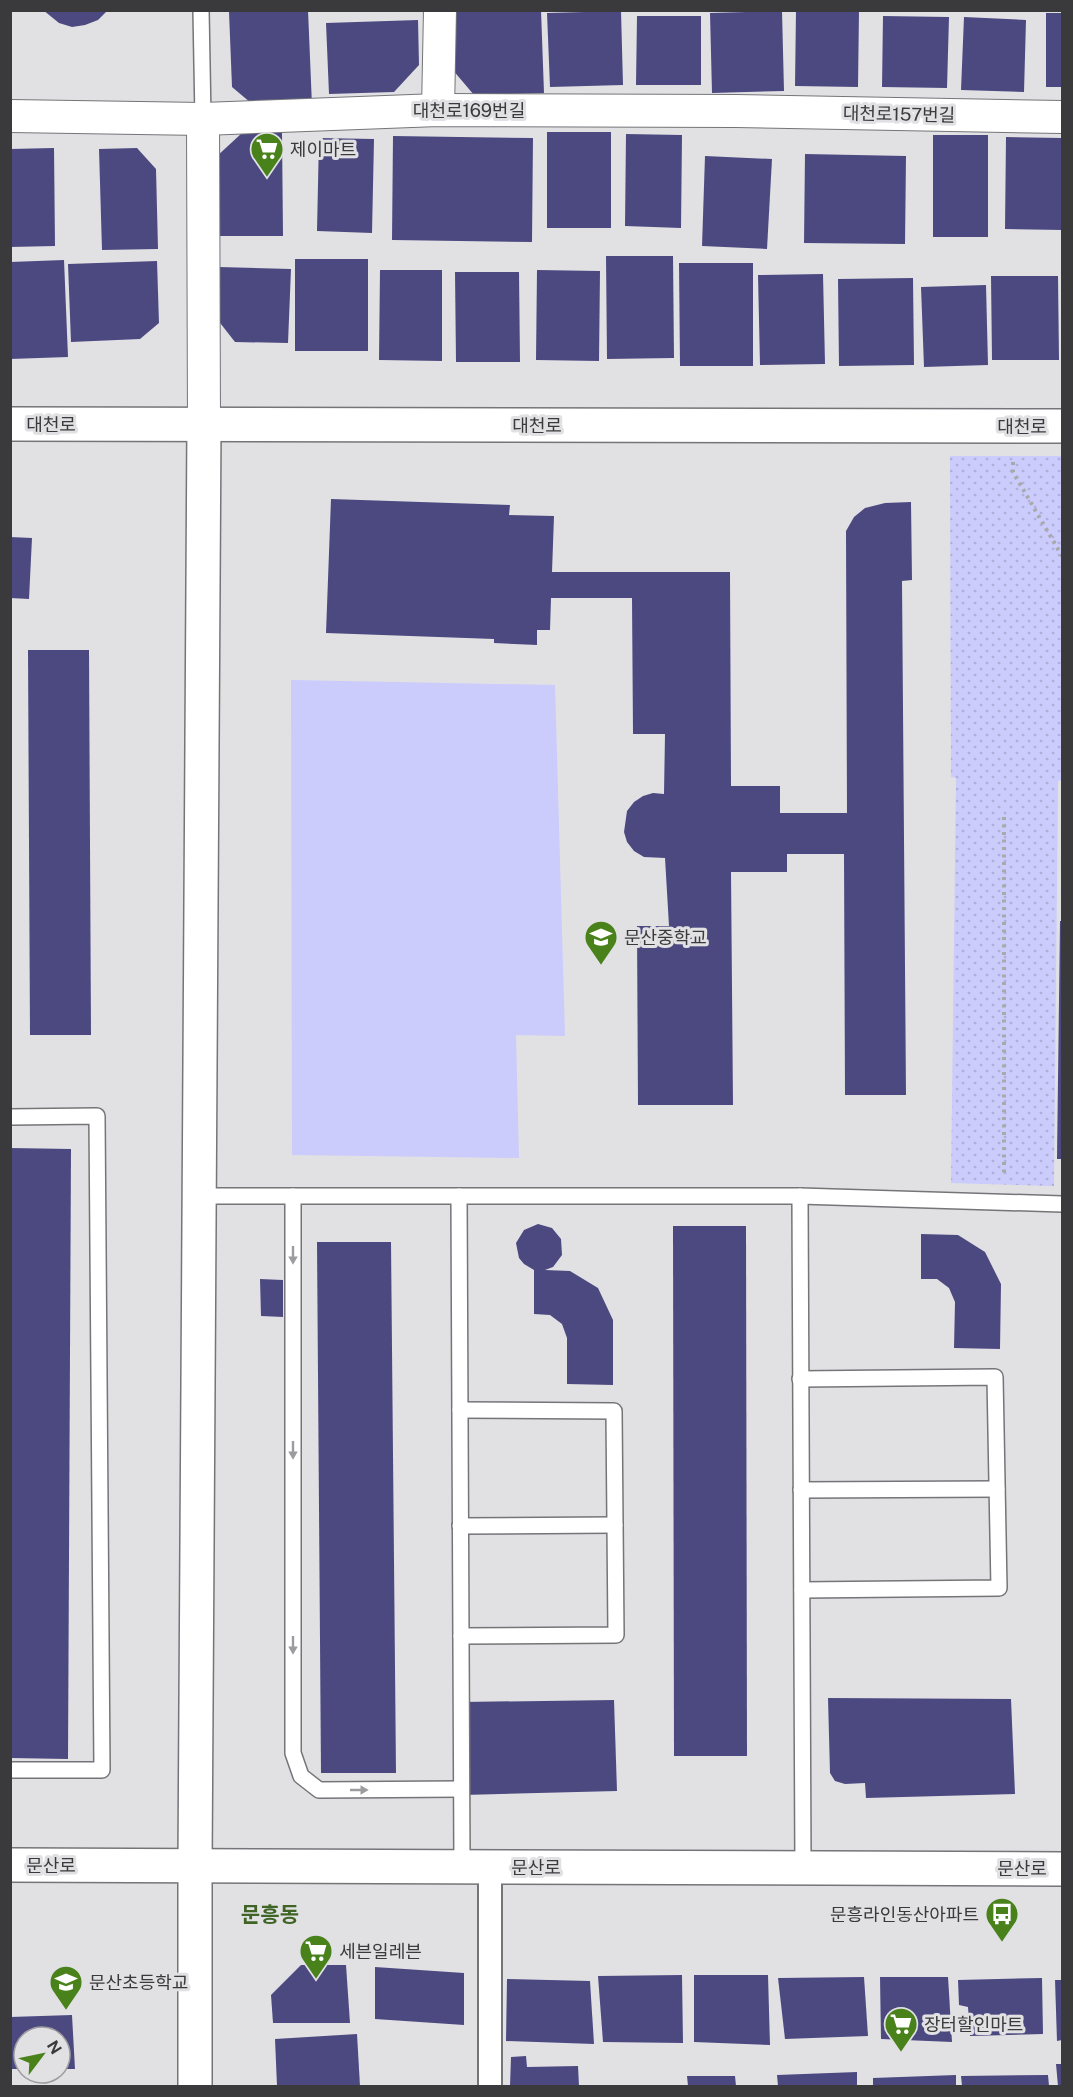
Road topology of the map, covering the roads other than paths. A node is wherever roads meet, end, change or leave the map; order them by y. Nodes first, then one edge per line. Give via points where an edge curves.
1 (201, 10) edge
2 (440, 10) edge
3 (438, 110) junction
4 (736, 111) joint
5 (10, 116) edge
6 (1062, 117) edge
7 (203, 119) junction
8 (10, 424) edge
9 (204, 424) junction
10 (1062, 426) edge
11 (10, 1117) edge
12 (199, 1196) junction
13 (293, 1196) junction
14 (459, 1196) junction
15 (800, 1196) junction
16 (1062, 1204) edge
17 (800, 1379) junction
18 (460, 1410) junction
19 (997, 1489) junction
20 (801, 1490) junction
21 (615, 1525) junction
22 (460, 1526) junction
23 (802, 1590) junction
24 (461, 1635) junction
25 (10, 1770) edge
26 (461, 1789) junction
27 (10, 1865) edge
28 (195, 1865) junction
29 (476, 1867) junction
30 (802, 1868) junction
31 (1062, 1869) edge
32 (195, 2086) edge
33 (490, 2086) edge

1 - 7 lane
2 - 3 street
3 - 4 street, 대천로169번길
3 - 7 street, 대천로169번길
4 - 6 street, 대천로157번길
5 - 7 street, 대천로169번길
7 - 9 street
8 - 9 street, 대천로
9 - 10 street, 대천로
9 - 12 street
11 - 25 lane via 97,1116 102,1770
12 - 13 lane
12 - 28 street
13 - 14 lane
13 -> 26 lane via 293,1753 301,1776 319,1790
14 - 15 lane
14 - 18 lane
15 - 16 lane
15 - 17 lane
17 - 19 lane via 996,1377
17 - 20 lane
18 - 21 lane via 614,1411
18 - 22 lane
19 - 20 lane
19 - 23 lane via 999,1588
20 - 23 lane
21 - 22 lane
21 - 24 lane via 615,1635
22 - 24 lane
23 - 30 lane
24 - 26 lane
26 - 29 lane
27 - 28 street, 문산로
28 - 29 street, 문산로
28 - 32 street
29 - 30 street, 문산로
29 - 33 street
30 - 31 street, 문산로

